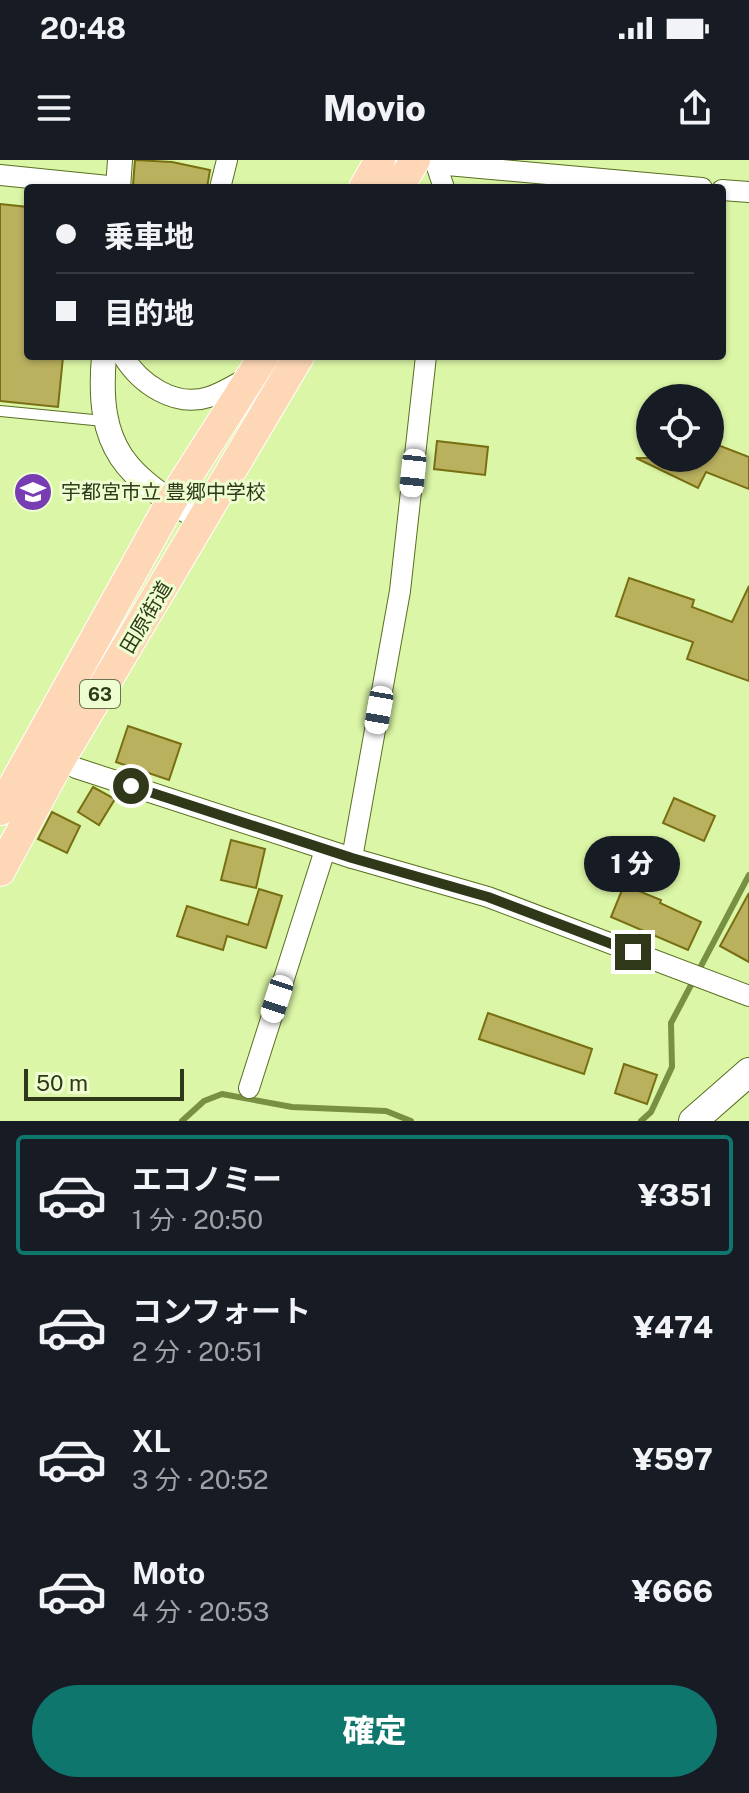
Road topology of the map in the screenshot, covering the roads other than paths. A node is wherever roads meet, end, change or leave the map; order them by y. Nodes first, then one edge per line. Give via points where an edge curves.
1 (120, 160) edge
2 (227, 160) edge
3 (380, 160) edge
4 (427, 161) edge
5 (0, 175) edge
6 (88, 184) edge
7 (118, 184) edge
8 (221, 184) edge
9 (366, 184) edge
10 (402, 184) edge
11 (441, 184) edge
12 (661, 184) edge
13 (726, 190) edge
14 (749, 192) edge
15 (104, 360) edge
16 (125, 360) edge
17 (297, 360) edge
18 (426, 360) edge
19 (259, 366) edge
20 (0, 411) edge
21 (104, 421) junction
22 (171, 502) junction
23 (203, 520) junction
24 (48, 752) junction
25 (0, 810) edge
26 (325, 850) junction
27 (352, 858) junction
28 (0, 871) edge
29 (749, 996) edge
30 (749, 1072) edge
31 (249, 1088) dead end
32 (693, 1121) edge

1 - 7 street
2 - 8 street
3 - 9 main road
4 - 10 main road
4 - 11 street
4 - 12 street
5 - 6 street
13 - 14 street
15 - 21 street
16 - 19 street via 155,390 183,399 208,398
17 - 23 main road, 63
18 - 27 street via 400,591
19 - 22 main road, 63
20 - 21 lane
21 - 22 street via 126,465
22 - 23 street
22 - 24 main road, 田原街道 / 63
23 - 24 main road, 田原街道 / 63
24 - 25 main road, 田原街道 / 63
24 - 26 street via 76,768
24 - 28 main road, 田原街道 / 63
26 - 27 street
26 - 31 street
27 - 29 street via 488,897
30 - 32 main road

